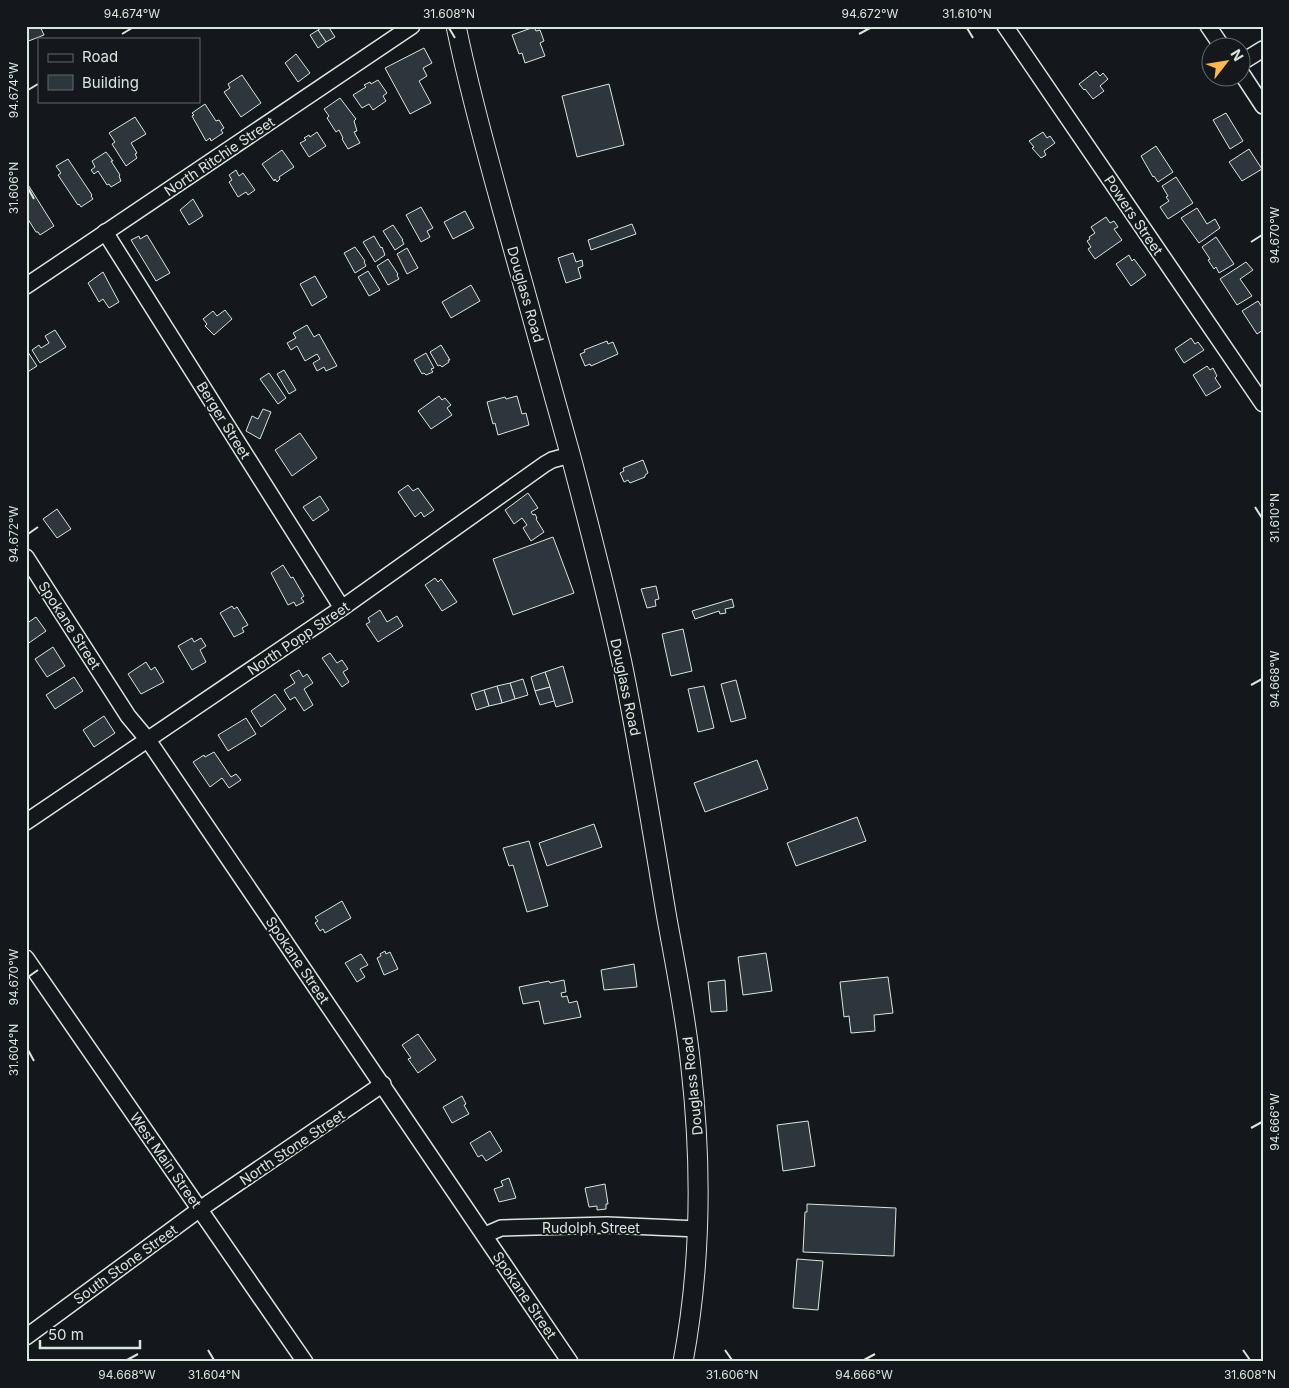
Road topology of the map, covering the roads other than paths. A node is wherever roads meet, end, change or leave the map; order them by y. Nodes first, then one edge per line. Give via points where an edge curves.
1 (412, 26) edge
2 (456, 26) edge
3 (1005, 26) edge
4 (1208, 26) edge
5 (1216, 38) edge
6 (1263, 49) edge
7 (1252, 56) edge
8 (1251, 88) edge
9 (1263, 106) edge
10 (105, 232) junction
11 (26, 286) edge
12 (1263, 404) edge
13 (570, 455) junction
14 (26, 557) edge
15 (342, 608) junction
16 (148, 740) junction
17 (26, 822) edge
18 (26, 958) edge
19 (383, 1084) junction
20 (200, 1209) junction
21 (698, 1228) junction
22 (486, 1235) junction
23 (26, 1337) edge
24 (305, 1362) edge
25 (570, 1362) edge
26 (683, 1362) edge

1 - 10 street, North Ritchie Street
2 - 13 main road, Douglass Road via 485,148
3 - 12 street, Powers Street
4 - 5 street
6 - 7 street
8 - 9 street
10 - 11 street, North Ritchie Street
10 - 15 street, Berger Street
13 - 15 street, North Popp Street via 545,464
13 - 21 main road, Douglass Road via 622,665 681,998 698,1138
14 - 16 street, Spokane Street via 128,716
15 - 16 street, North Popp Street
16 - 17 street, North Popp Street
16 - 19 street, Spokane Street
18 - 20 street, West Main Street
19 - 20 street, North Stone Street
19 - 22 street, Spokane Street
20 - 23 street, South Stone Street
20 - 24 street, West Main Street
21 - 22 street, Rudolph Street via 502,1228
21 - 26 main road, Douglass Road via 694,1293
22 - 25 street, Spokane Street

